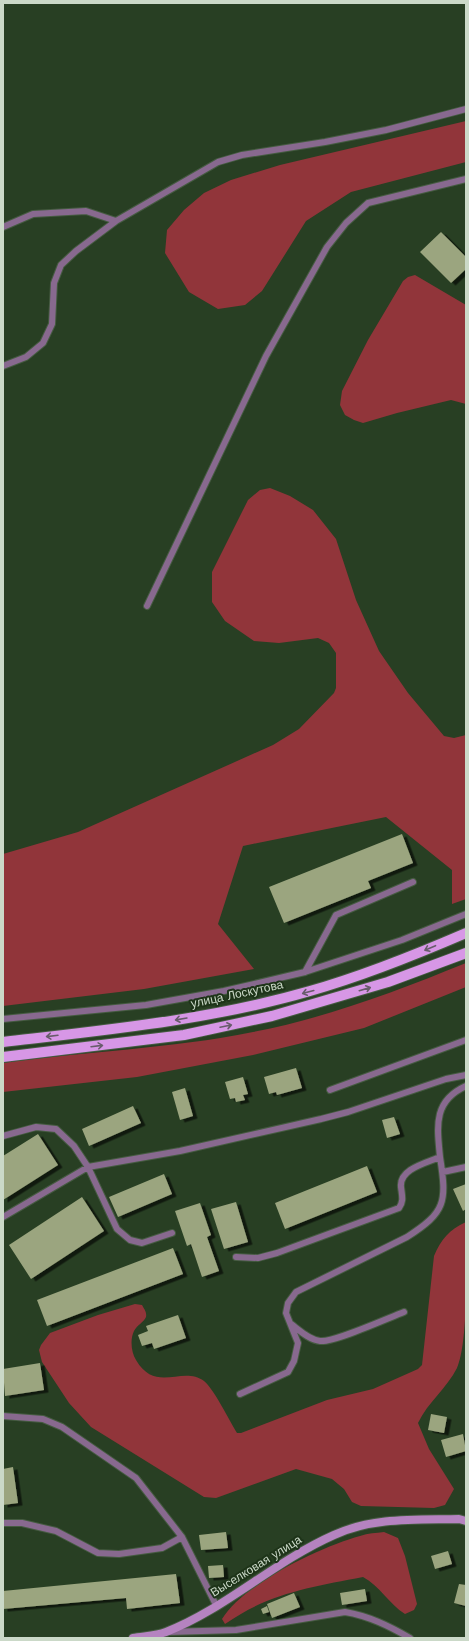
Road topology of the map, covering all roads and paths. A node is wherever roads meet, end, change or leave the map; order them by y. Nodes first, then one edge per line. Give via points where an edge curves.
1 (466, 109) edge
2 (466, 179) edge
3 (116, 221) junction
4 (3, 227) edge
5 (3, 366) edge
6 (147, 606) dead end
7 (413, 882) dead end
8 (466, 914) edge
9 (466, 933) edge
10 (466, 953) edge
11 (305, 972) junction
12 (3, 1020) edge
13 (466, 1040) edge
14 (3, 1042) edge
15 (3, 1057) edge
16 (466, 1075) edge
17 (466, 1086) edge
18 (330, 1090) dead end
19 (3, 1136) edge
20 (440, 1157) junction
21 (88, 1167) junction
22 (466, 1167) edge
23 (442, 1172) junction
24 (3, 1217) edge
25 (172, 1233) dead end
26 (236, 1257) dead end
27 (404, 1312) dead end
28 (291, 1324) junction
29 (240, 1394) dead end
30 (3, 1416) edge
31 (466, 1521) edge
32 (3, 1523) edge
33 (182, 1537) junction
34 (216, 1605) junction
35 (165, 1632) junction
36 (134, 1638) edge
37 (410, 1638) edge

1 - 3 lane via 386,130 242,155 218,162
2 - 6 lane via 368,203 346,223 327,247 266,356
3 - 4 lane via 86,210 33,214
3 - 5 lane via 61,265 54,283 52,324 43,343 26,357
7 - 11 lane via 336,915
8 - 11 lane via 402,940
9 -> 14 main road, улица Лоскутова via 353,978 309,992 229,1011 149,1025
15 -> 10 main road via 184,1035 272,1016 388,982
11 - 12 lane via 224,991 146,1005
13 - 18 lane
16 - 21 lane via 321,1119 180,1151
17 - 20 lane via 453,1092 442,1106 437,1128
19 - 21 lane via 36,1127 56,1129 74,1146
20 - 23 lane
20 - 26 lane via 406,1172 400,1181 403,1202 399,1208 277,1253 258,1258
21 - 24 lane
21 - 25 lane via 117,1229 130,1240 142,1243
22 - 23 lane
23 - 28 lane via 442,1204 431,1219 407,1237 296,1292 288,1303 286,1313
27 - 28 lane via 335,1338 320,1341
28 - 29 lane via 298,1343 294,1361 288,1372
30 - 33 lane via 43,1419 62,1426 136,1478
31 - 34 street, Выселковая улица via 386,1521 334,1534 285,1560
32 - 33 lane via 22,1523 56,1531 98,1553 119,1554 162,1548
33 - 34 lane
34 - 35 street, Выселковая улица
35 - 36 street, Выселковая улица
35 - 37 lane via 236,1630 345,1612 379,1621

